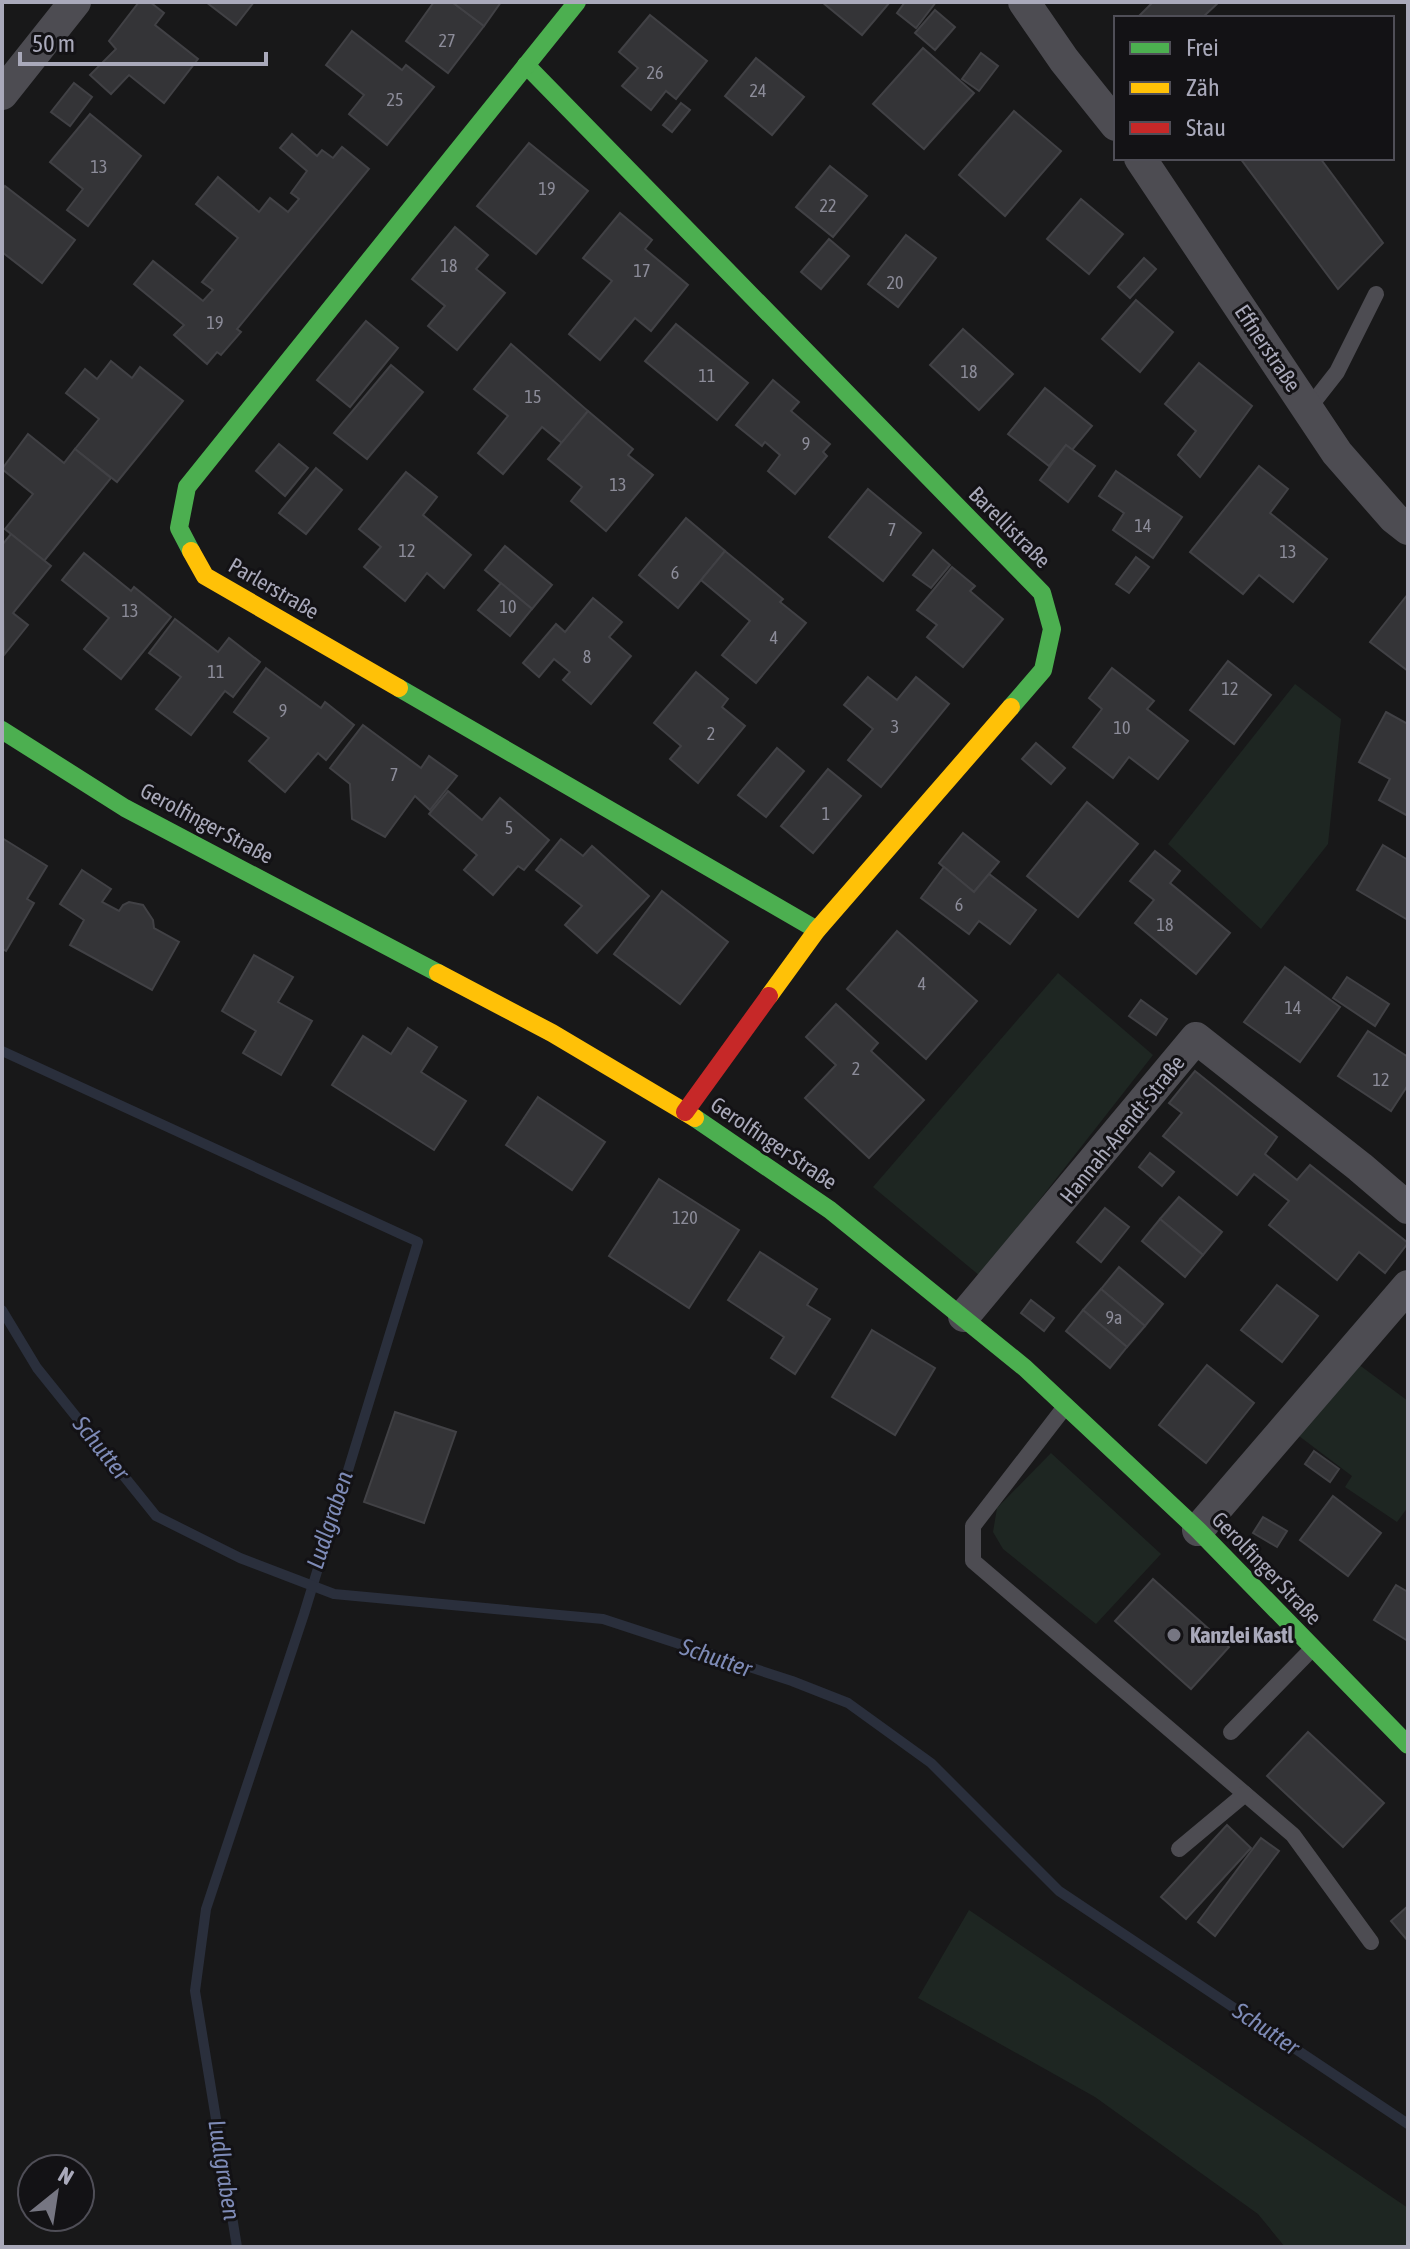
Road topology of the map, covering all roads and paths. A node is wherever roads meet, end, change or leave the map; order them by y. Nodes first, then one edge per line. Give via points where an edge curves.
1 (75, 2) edge
2 (577, 2) edge
3 (1024, 2) edge
4 (526, 65) junction
5 (2, 94) edge
6 (1114, 122) edge
7 (1141, 160) edge
8 (1376, 294) dead end
9 (1308, 409) junction
10 (1408, 529) edge
11 (2, 730) edge
12 (817, 930) junction
13 (685, 1112) junction
14 (1408, 1208) edge
15 (1408, 1286) edge
16 (964, 1316) junction
17 (1065, 1407) junction
18 (1198, 1530) junction
19 (1312, 1649) junction
20 (1231, 1732) dead end
21 (1408, 1745) edge
22 (1245, 1794) junction
23 (1179, 1849) dead end
24 (1371, 1942) dead end

1 - 5 street
2 - 4 street, Parlerstraße
3 - 6 street
4 - 12 street, Barellistraße via 1042,593 1052,629 1043,670
4 - 12 street, Parlerstraße via 187,487 179,528 205,576
7 - 9 street, Effnerstraße
8 - 9 lane via 1337,372
9 - 10 street, Effnerstraße via 1337,453
11 - 13 street, Gerolfinger Straße via 125,808 539,1026
12 - 13 street, Barellistraße
13 - 16 street, Gerolfinger Straße via 830,1210
14 - 16 street, Hannah-Arendt-Straße via 1196,1038
15 - 18 street
16 - 17 street, Gerolfinger Straße
17 - 18 street, Gerolfinger Straße
17 - 22 lane via 973,1526 973,1561
18 - 19 street, Gerolfinger Straße
19 - 20 lane
19 - 21 street, Gerolfinger Straße
22 - 23 lane
22 - 24 lane via 1293,1835

